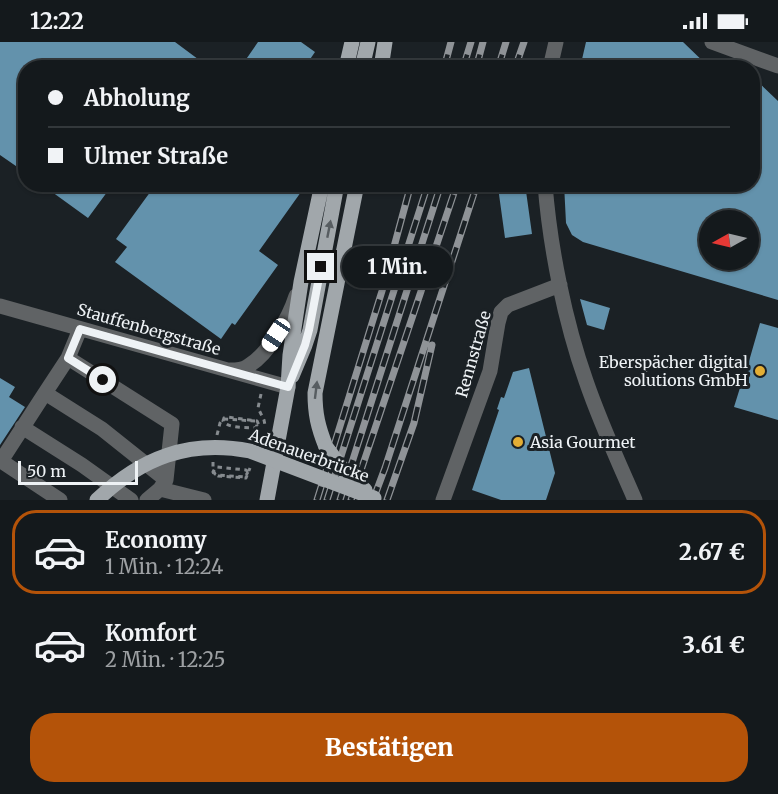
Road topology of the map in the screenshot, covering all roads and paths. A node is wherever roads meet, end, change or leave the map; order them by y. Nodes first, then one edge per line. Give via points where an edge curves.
1 (352, 42) edge
2 (368, 42) edge
3 (385, 42) edge
4 (556, 42) edge
5 (712, 42) edge
6 (348, 60) edge
7 (364, 60) edge
8 (382, 60) edge
9 (552, 60) edge
10 (778, 66) edge
11 (320, 192) edge
12 (335, 192) edge
13 (355, 192) edge
14 (545, 192) edge
15 (302, 282) junction
16 (560, 285) junction
17 (0, 306) edge
18 (80, 329) junction
19 (68, 358) junction
20 (228, 370) junction
21 (264, 380) junction
22 (288, 387) junction
23 (45, 393) junction
24 (22, 427) junction
25 (219, 427) dead end
26 (264, 430) dead end
27 (326, 447) junction
28 (212, 466) dead end
29 (250, 467) dead end
30 (163, 484) junction
31 (376, 499) edge
32 (60, 500) edge
33 (97, 500) edge
34 (131, 500) edge
35 (147, 500) edge
36 (204, 500) edge
37 (267, 500) edge
38 (443, 500) edge
39 (634, 500) edge

1 - 6 main road
2 - 7 main road
3 - 8 main road
4 - 9 street
5 - 10 street
11 - 15 main road
22 -> 12 main road via 309,330
27 -> 13 main road via 318,428 315,393
14 - 16 street
15 - 20 street via 292,308 267,348 250,365
15 - 22 main road
16 - 38 street, Rennstraße via 508,305 501,312 490,371
16 - 39 street via 585,379
17 - 18 street, Stauffenbergstraße
18 - 19 street
18 - 20 street, Stauffenbergstraße
19 - 23 street
19 - 30 street via 172,424
20 - 21 street, Stauffenbergstraße
21 - 22 street, Stauffenbergstraße
21 - 26 path via 258,408
22 - 37 main road
23 - 24 street
23 - 30 street via 102,429
24 - 32 street via 1,461
24 - 34 street
25 - 27 path, bridge via 224,418 256,421 257,426 228,426 223,421 224,418 227,417 257,421 259,425 257,435 314,456
27 - 31 main road, bridge via 344,471
28 - 29 path, bridge via 213,470 215,474 217,475 245,477 246,470 217,467 215,468 213,472 214,474 218,476 246,478
30 - 35 street
30 - 36 street
31 - 33 main road, Adenauerbrücke, bridge via 250,451 202,448 142,465

